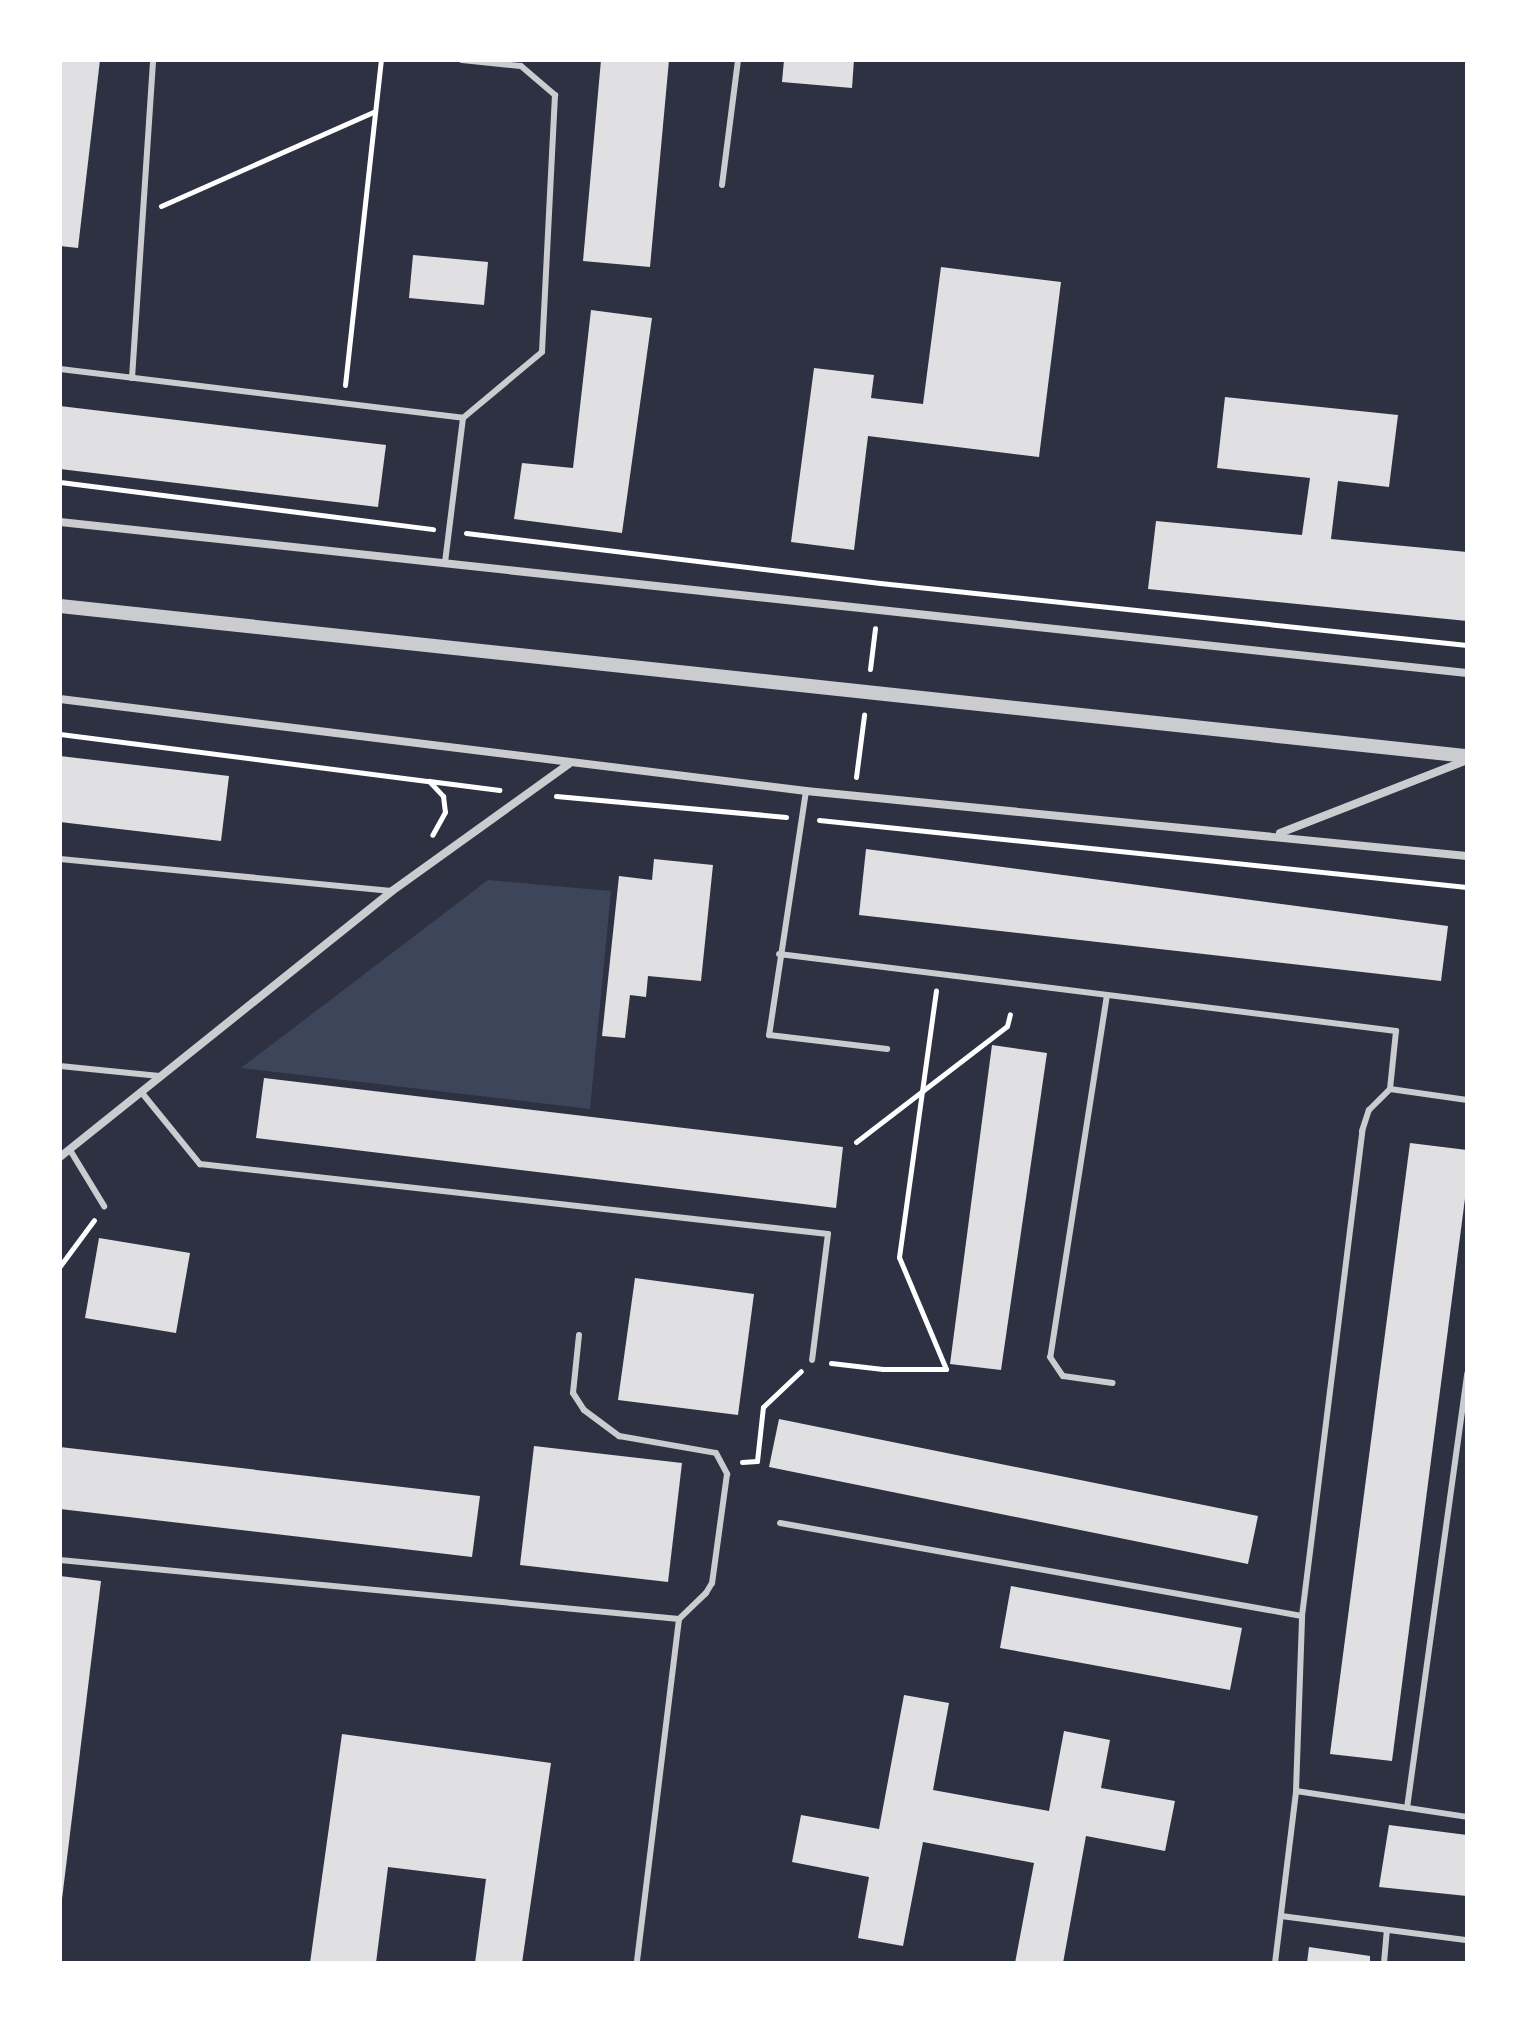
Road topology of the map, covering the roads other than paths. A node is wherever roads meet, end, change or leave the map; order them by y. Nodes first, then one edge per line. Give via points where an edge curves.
1 (153, 60) edge
2 (462, 60) edge
3 (738, 60) edge
4 (722, 185) dead end
5 (60, 369) edge
6 (132, 378) junction
7 (463, 418) junction
8 (60, 522) edge
9 (445, 563) junction
10 (60, 606) edge
11 (1467, 673) edge
12 (60, 699) edge
13 (1467, 758) edge
14 (569, 764) junction
15 (806, 791) junction
16 (1276, 834) junction
17 (1467, 856) edge
18 (60, 859) edge
19 (392, 891) junction
20 (779, 954) junction
21 (1107, 995) junction
22 (887, 1049) dead end
23 (60, 1066) edge
24 (163, 1077) junction
25 (1390, 1089) junction
26 (142, 1093) junction
27 (1467, 1100) edge
28 (70, 1150) junction
29 (60, 1157) edge
30 (104, 1206) road end
31 (579, 1335) dead end
32 (812, 1360) road end
33 (1467, 1373) edge
34 (1113, 1383) dead end
35 (780, 1523) dead end
36 (60, 1560) edge
37 (1302, 1616) junction
38 (679, 1619) junction
39 (1296, 1791) junction
40 (1407, 1808) junction
41 (1467, 1817) edge
42 (1281, 1916) junction
43 (1387, 1930) junction
44 (1467, 1940) edge
45 (637, 1963) edge
46 (1275, 1963) edge
47 (1384, 1963) edge

1 - 6 lane
2 - 7 lane via 521,66 555,95 542,352
3 - 4 lane
5 - 6 lane
6 - 7 lane
7 - 9 lane
8 - 9 street
9 - 11 street
10 - 13 street
12 - 14 street
13 - 16 street
14 - 15 street
14 - 19 street
15 - 16 street
15 - 20 lane
16 - 17 street
18 - 19 lane
19 - 24 street
20 - 21 lane
20 - 22 lane via 769,1035
21 - 25 lane via 1396,1031
21 - 34 lane via 1050,1357 1063,1376
23 - 24 lane
24 - 26 street
25 - 27 lane
25 - 37 lane via 1369,1110 1362,1131
26 - 28 street
26 - 32 lane via 200,1164 828,1234
28 - 29 street
28 - 30 lane
31 - 38 lane via 573,1393 584,1410 619,1436 703,1448 724,1462 727,1474 712,1583
33 - 40 lane
35 - 37 lane
36 - 38 lane
37 - 39 lane
38 - 45 lane
39 - 40 lane
39 - 42 lane
40 - 41 lane
42 - 43 lane
42 - 46 lane
43 - 44 lane
43 - 47 lane

